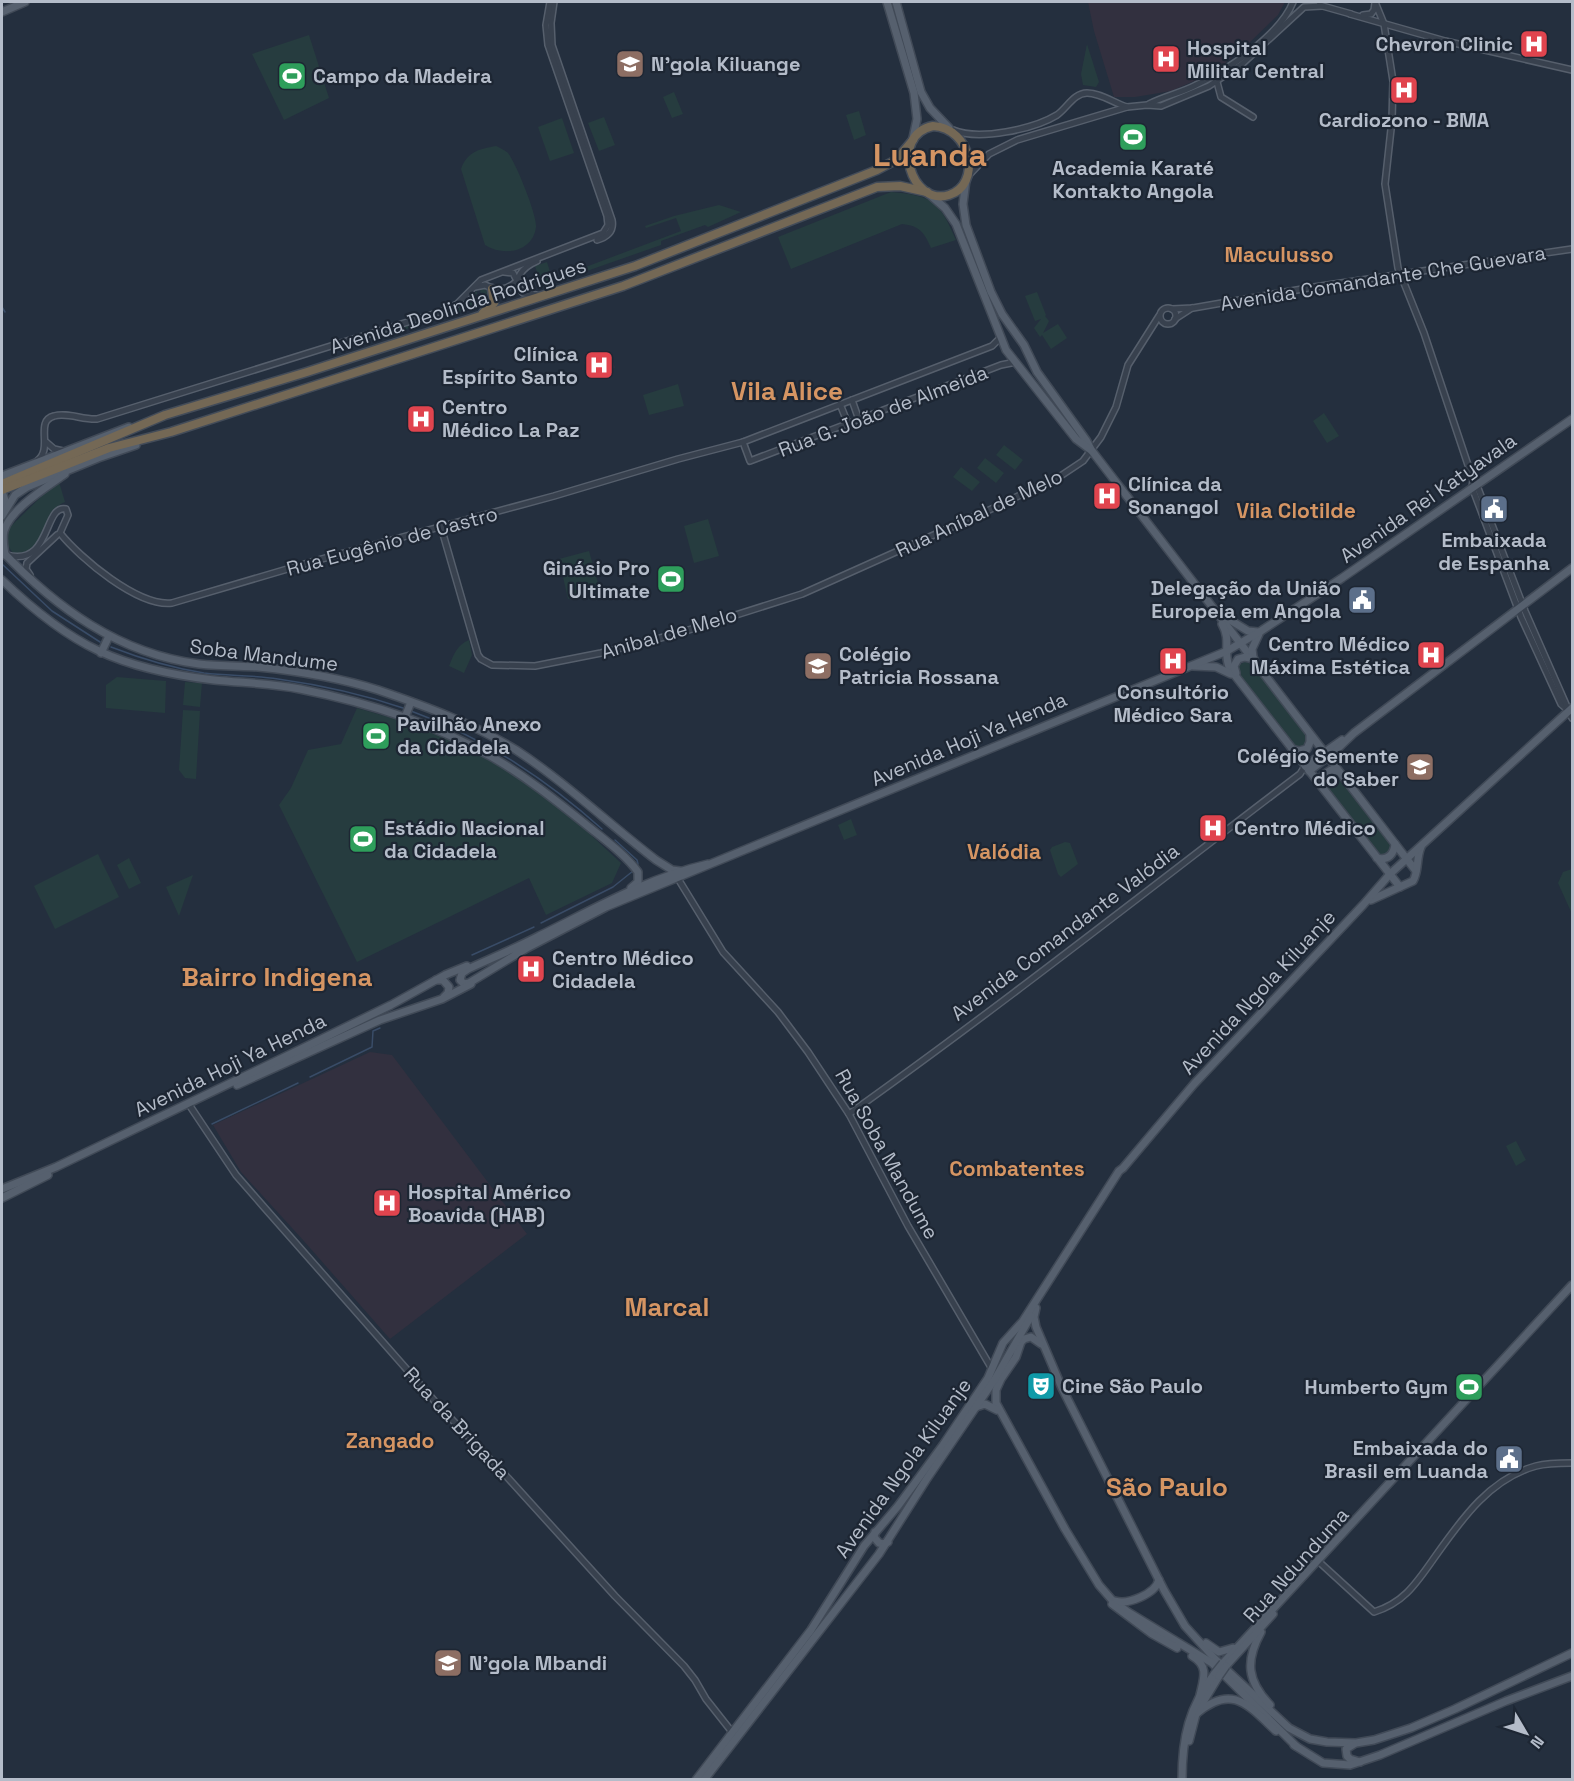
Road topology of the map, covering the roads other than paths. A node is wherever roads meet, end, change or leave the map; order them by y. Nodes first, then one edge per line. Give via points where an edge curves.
1 (25, 2) edge
2 (550, 2) edge
3 (554, 2) edge
4 (887, 2) edge
5 (896, 2) edge
6 (1302, 2) edge
7 (1312, 2) edge
8 (1375, 2) edge
9 (1293, 3) edge
10 (1322, 6) junction
11 (2, 12) edge
12 (1297, 13) junction
13 (1350, 14) junction
14 (1384, 24) junction
15 (1572, 70) edge
16 (1216, 82) junction
17 (1147, 105) junction
18 (1127, 107) junction
19 (1253, 117) dead end
20 (949, 128) junction
21 (913, 140) junction
22 (966, 179) junction
23 (927, 192) junction
24 (1572, 249) edge
25 (498, 273) junction
26 (1400, 274) junction
27 (517, 281) junction
28 (492, 289) junction
29 (558, 291) junction
30 (469, 292) junction
31 (1193, 308) junction
32 (1172, 309) junction
33 (1159, 316) junction
34 (472, 319) junction
35 (1176, 319) junction
36 (1166, 324) junction
37 (1152, 329) junction
38 (1016, 332) junction
39 (1001, 337) junction
40 (1025, 346) junction
41 (1016, 362) junction
42 (852, 400) junction
43 (840, 404) junction
44 (197, 405) junction
45 (165, 415) junction
46 (1572, 419) edge
47 (859, 420) junction
48 (203, 421) junction
49 (848, 424) junction
50 (171, 432) junction
51 (45, 442) junction
52 (743, 442) junction
53 (65, 451) junction
54 (1092, 451) junction
55 (77, 466) junction
56 (2, 470) edge
57 (35, 470) junction
58 (2, 476) edge
59 (2, 483) edge
60 (1474, 483) junction
61 (2, 491) edge
62 (2, 515) edge
63 (49, 527) junction
64 (441, 527) junction
65 (58, 534) junction
66 (3, 553) edge
67 (1572, 568) edge
68 (2, 580) edge
69 (33, 582) junction
70 (802, 594) joint
71 (1521, 608) junction
72 (1215, 612) junction
73 (1261, 631) junction
74 (108, 638) junction
75 (1242, 643) junction
76 (102, 651) junction
77 (1227, 651) junction
78 (1254, 659) junction
79 (1186, 668) junction
80 (1240, 682) junction
81 (410, 703) junction
82 (1571, 712) edge
83 (405, 715) junction
84 (1310, 735) junction
85 (1292, 749) junction
86 (1325, 755) junction
87 (1307, 768) junction
88 (1337, 771) junction
89 (1320, 784) junction
90 (615, 828) junction
91 (604, 840) junction
92 (1423, 843) junction
93 (1395, 844) junction
94 (1377, 857) junction
95 (1407, 858) junction
96 (708, 864) junction
97 (683, 871) junction
98 (1416, 871) junction
99 (1390, 874) junction
100 (677, 877) junction
101 (1400, 887) junction
102 (624, 893) junction
103 (1363, 905) junction
104 (489, 959) junction
105 (489, 971) junction
106 (434, 981) junction
107 (442, 999) junction
108 (190, 1106) junction
109 (849, 1114) junction
110 (1123, 1168) junction
111 (2, 1189) edge
112 (2, 1197) edge
113 (1572, 1285) edge
114 (1572, 1291) edge
115 (1036, 1308) junction
116 (1044, 1348) junction
117 (992, 1369) junction
118 (975, 1408) junction
119 (1002, 1415) junction
120 (1572, 1463) edge
121 (875, 1532) junction
122 (888, 1542) junction
123 (856, 1560) junction
124 (1319, 1561) junction
125 (869, 1568) junction
126 (1159, 1580) junction
127 (1104, 1592) junction
128 (1165, 1592) junction
129 (1112, 1600) junction
130 (1128, 1615) junction
131 (1179, 1616) junction
132 (1266, 1623) junction
133 (1238, 1647) junction
134 (1572, 1653) edge
135 (1225, 1665) junction
136 (1217, 1674) junction
137 (1572, 1676) edge
138 (1200, 1695) junction
139 (1194, 1713) junction
140 (732, 1732) junction
141 (1352, 1743) junction
142 (1296, 1746) junction
143 (1360, 1762) junction
144 (696, 1779) edge
145 (704, 1779) edge
146 (1184, 1779) edge

1 - 11 main road
2 - 25 street via 546,31 549,52 608,225 598,237
3 - 27 street via 552,45 613,225 601,239 532,263
4 - 21 main road via 914,93 917,119
5 - 20 main road via 921,92
6 - 12 street
7 - 10 street
8 - 13 street via 1368,15
8 - 14 street
9 - 17 street via 1266,37 1225,70
10 - 12 street via 1304,7
10 - 13 street
12 - 16 street via 1242,64
13 - 14 street
14 - 15 street
14 - 26 street via 1393,89 1385,184
16 - 17 street via 1161,106
16 - 19 street via 1221,97
17 - 18 street
18 - 20 street via 1086,93 1054,117 1007,131 980,136
18 - 22 street via 1005,144 984,158
20 - 21 highway via 927,127
20 - 22 highway via 967,152
21 - 23 highway via 910,169
21 - 29 highway, Avenida Deolinda Rodrigues via 896,159 878,170 635,266
22 - 23 highway via 949,195
22 - 38 main road via 964,213 980,268 1002,314
23 - 39 main road via 956,225
23 - 48 highway, Avenida Deolinda Rodrigues via 900,186 877,188 623,286
24 - 26 street, Avenida Comandante Che Guevara
25 - 27 street via 511,272
25 - 28 street via 491,282
25 - 30 street via 481,280
26 - 31 street, Avenida Comandante Che Guevara
26 - 60 street
27 - 28 street via 506,289
27 - 29 street via 520,291 527,295
28 - 30 street via 482,285
28 - 34 highway via 493,305
29 - 34 highway, Avenida Deolinda Rodrigues
30 - 51 street via 443,311 119,412 88,420 53,416 45,426
31 - 32 street, Avenida Comandante Che Guevara
31 - 35 street, Avenida Comandante Che Guevara
32 - 33 street via 1164,309
32 - 35 street
33 - 36 street
33 - 37 street, Rua Aníbal de Melo
34 - 44 highway, Avenida Deolinda Rodrigues
35 - 36 street
36 - 37 street
37 - 54 street, Rua Aníbal de Melo via 1128,365 1113,414
38 - 39 main road via 1007,328
38 - 40 main road
39 - 41 main road
39 - 42 street, Rua G. João de Almeida via 992,346
40 - 41 main road via 1026,359
40 - 54 main road via 1037,372
41 - 47 street, Rua G. João de Almeida
41 - 54 main road via 1080,443
42 - 43 street, Rua G. João de Almeida
42 - 47 street
43 - 49 street
43 - 52 street, Rua G. João de Almeida
44 - 45 highway, Avenida Deolinda Rodrigues
44 - 48 highway via 191,416 195,421
45 - 50 highway via 176,420
45 - 53 main road
45 - 57 highway, Avenida Deolinda Rodrigues
46 - 60 main road, Avenida Rei Katyavala
47 - 49 street, Rua G. João de Almeida
48 - 50 highway, Avenida Deolinda Rodrigues
49 - 52 street, Rua G. João de Almeida via 750,461
50 - 55 main road
50 - 57 highway, Avenida Deolinda Rodrigues
51 - 53 street
51 - 57 street via 44,455
52 - 64 street, Rua Eugênio de Castro
53 - 57 main road
54 - 70 street, Rua Aníbal de Melo via 1062,475
54 - 72 main road
55 - 62 main road via 20,491
55 - 66 main road via 39,492 12,517 4,534
56 - 57 main road
57 - 58 main road
57 - 59 highway, Avenida Deolinda Rodrigues
57 - 61 highway, Avenida Deolinda Rodrigues
60 - 71 street
60 - 73 main road, Avenida Rei Katyavala
61 - 62 main road
63 - 65 street, Rua Eugênio de Castro
63 - 65 street via 57,510 66,509 68,515
63 - 66 street via 42,543 29,554 21,558
64 - 65 street, Rua Eugênio de Castro via 164,604 105,575
64 - 70 street, Anibal de Melo via 478,655 492,665 535,666 601,653
65 - 69 street via 27,563
66 - 69 main road, Soba Mandume
67 - 71 main road, Avenida Comandante Valódia
68 - 76 main road, Soba Mandume via 40,615 78,641
69 - 74 main road, Soba Mandume
71 - 82 street
71 - 86 main road, Avenida Comandante Valódia
72 - 73 main road via 1251,633
72 - 75 main road
72 - 77 main road via 1228,636
73 - 75 main road, Avenida Rei Katyavala
73 - 78 main road via 1252,649
74 - 76 main road
74 - 81 main road, Soba Mandume via 165,658 306,674 375,689
75 - 77 main road, Avenida Hoji Ya Henda
75 - 78 main road
76 - 83 main road, Soba Mandume via 134,665 171,674 297,688
77 - 78 main road via 1239,650
77 - 79 main road, Avenida Hoji Ya Henda
77 - 80 main road via 1228,665
78 - 80 main road via 1242,657 1235,662
78 - 84 main road
79 - 80 main road via 1216,667
79 - 96 main road, Avenida Hoji Ya Henda
80 - 85 main road
81 - 83 main road
81 - 90 main road, Soba Mandume via 438,712 516,751
82 - 92 main road, Avenida Ngola Kiluanje
83 - 91 main road, Soba Mandume via 496,760 550,796
84 - 85 main road via 1306,749
84 - 86 main road
85 - 87 main road
86 - 87 main road, Avenida Comandante Valódia
86 - 88 main road
87 - 89 main road
87 - 109 street, Avenida Comandante Valódia
88 - 89 main road via 1323,775
88 - 93 main road
89 - 94 main road
90 - 91 main road
90 - 97 main road, Soba Mandume via 663,865
91 - 102 main road, Soba Mandume via 638,872 636,885
92 - 95 main road, Avenida Ngola Kiluanje
92 - 98 main road
93 - 94 main road via 1390,856
93 - 95 main road
94 - 99 main road
95 - 98 main road
95 - 99 main road, Avenida Ngola Kiluanje
96 - 97 main road, Avenida Hoji Ya Henda
96 - 100 main road, Avenida Hoji Ya Henda
97 - 102 main road, Avenida Hoji Ya Henda
98 - 101 main road via 1413,881
99 - 101 main road
99 - 103 main road, Avenida Ngola Kiluanje
100 - 105 main road, Avenida Hoji Ya Henda via 584,918
100 - 109 street, Rua Soba Mandume via 723,952 778,1012
101 - 103 main road
102 - 104 main road, Avenida Hoji Ya Henda
103 - 110 main road, Avenida Ngola Kiluanje via 1194,1084
104 - 105 main road via 465,971 460,980 469,983
104 - 106 main road, Avenida Hoji Ya Henda
105 - 107 main road, Avenida Hoji Ya Henda
106 - 107 main road via 443,980 449,987
106 - 111 main road, Avenida Hoji Ya Henda via 57,1167
107 - 108 main road, Avenida Hoji Ya Henda via 380,1020
108 - 112 main road, Avenida Hoji Ya Henda
108 - 140 street, Rua da Brigada via 236,1175 439,1406 684,1666
109 - 117 street, Rua Soba Mandume via 908,1226
110 - 115 main road, Avenida Ngola Kiluanje
110 - 117 main road, Avenida Ngola Kiluanje via 1108,1185 1023,1321 1006,1339
113 - 124 main road, Rua Ndunduma
114 - 124 main road, Rua Ndunduma
115 - 116 main road via 1034,1320
115 - 118 main road, Avenida Ngola Kiluanje
116 - 119 main road via 1031,1337 1021,1342 996,1390 996,1404
116 - 126 main road
117 - 121 main road, Avenida Ngola Kiluanje via 932,1461
118 - 119 main road via 990,1404
118 - 122 main road, Avenida Ngola Kiluanje
119 - 127 main road
120 - 124 street via 1537,1466 1490,1490 1472,1507 1405,1596 1392,1606 1374,1612
121 - 122 main road via 876,1542
121 - 123 main road, Avenida Ngola Kiluanje
122 - 125 main road, Avenida Ngola Kiluanje
123 - 125 main road via 867,1558
123 - 140 main road, Avenida Ngola Kiluanje via 811,1630
124 - 132 main road, Rua Ndunduma
124 - 133 main road, Rua Ndunduma
125 - 145 main road, Avenida Ngola Kiluanje
126 - 128 main road
126 - 129 main road via 1155,1588 1129,1601
127 - 129 main road
127 - 130 main road via 1117,1610
128 - 130 main road via 1155,1590 1133,1602 1128,1606
128 - 131 main road
129 - 130 main road
130 - 138 main road via 1200,1661 1205,1673
130 - 142 main road via 1212,1663
131 - 133 main road via 1215,1650 1224,1652
131 - 141 main road via 1215,1659 1289,1728 1310,1739
132 - 135 main road, Rua Ndunduma
132 - 141 main road via 1250,1660 1252,1681 1259,1694 1285,1720 1308,1734
133 - 135 main road, Rua Ndunduma
134 - 141 main road via 1420,1724 1389,1736
135 - 136 main road, Rua Ndunduma, bridge
136 - 138 main road, Rua Ndunduma
136 - 139 main road, Rua Ndunduma
137 - 143 main road
138 - 139 main road, Rua Ndunduma
139 - 142 main road via 1214,1701 1233,1698 1248,1705
139 - 146 main road via 1186,1729
140 - 144 main road, Avenida Ngola Kiluanje
141 - 143 main road via 1346,1753
142 - 143 main road via 1323,1763 1344,1766

